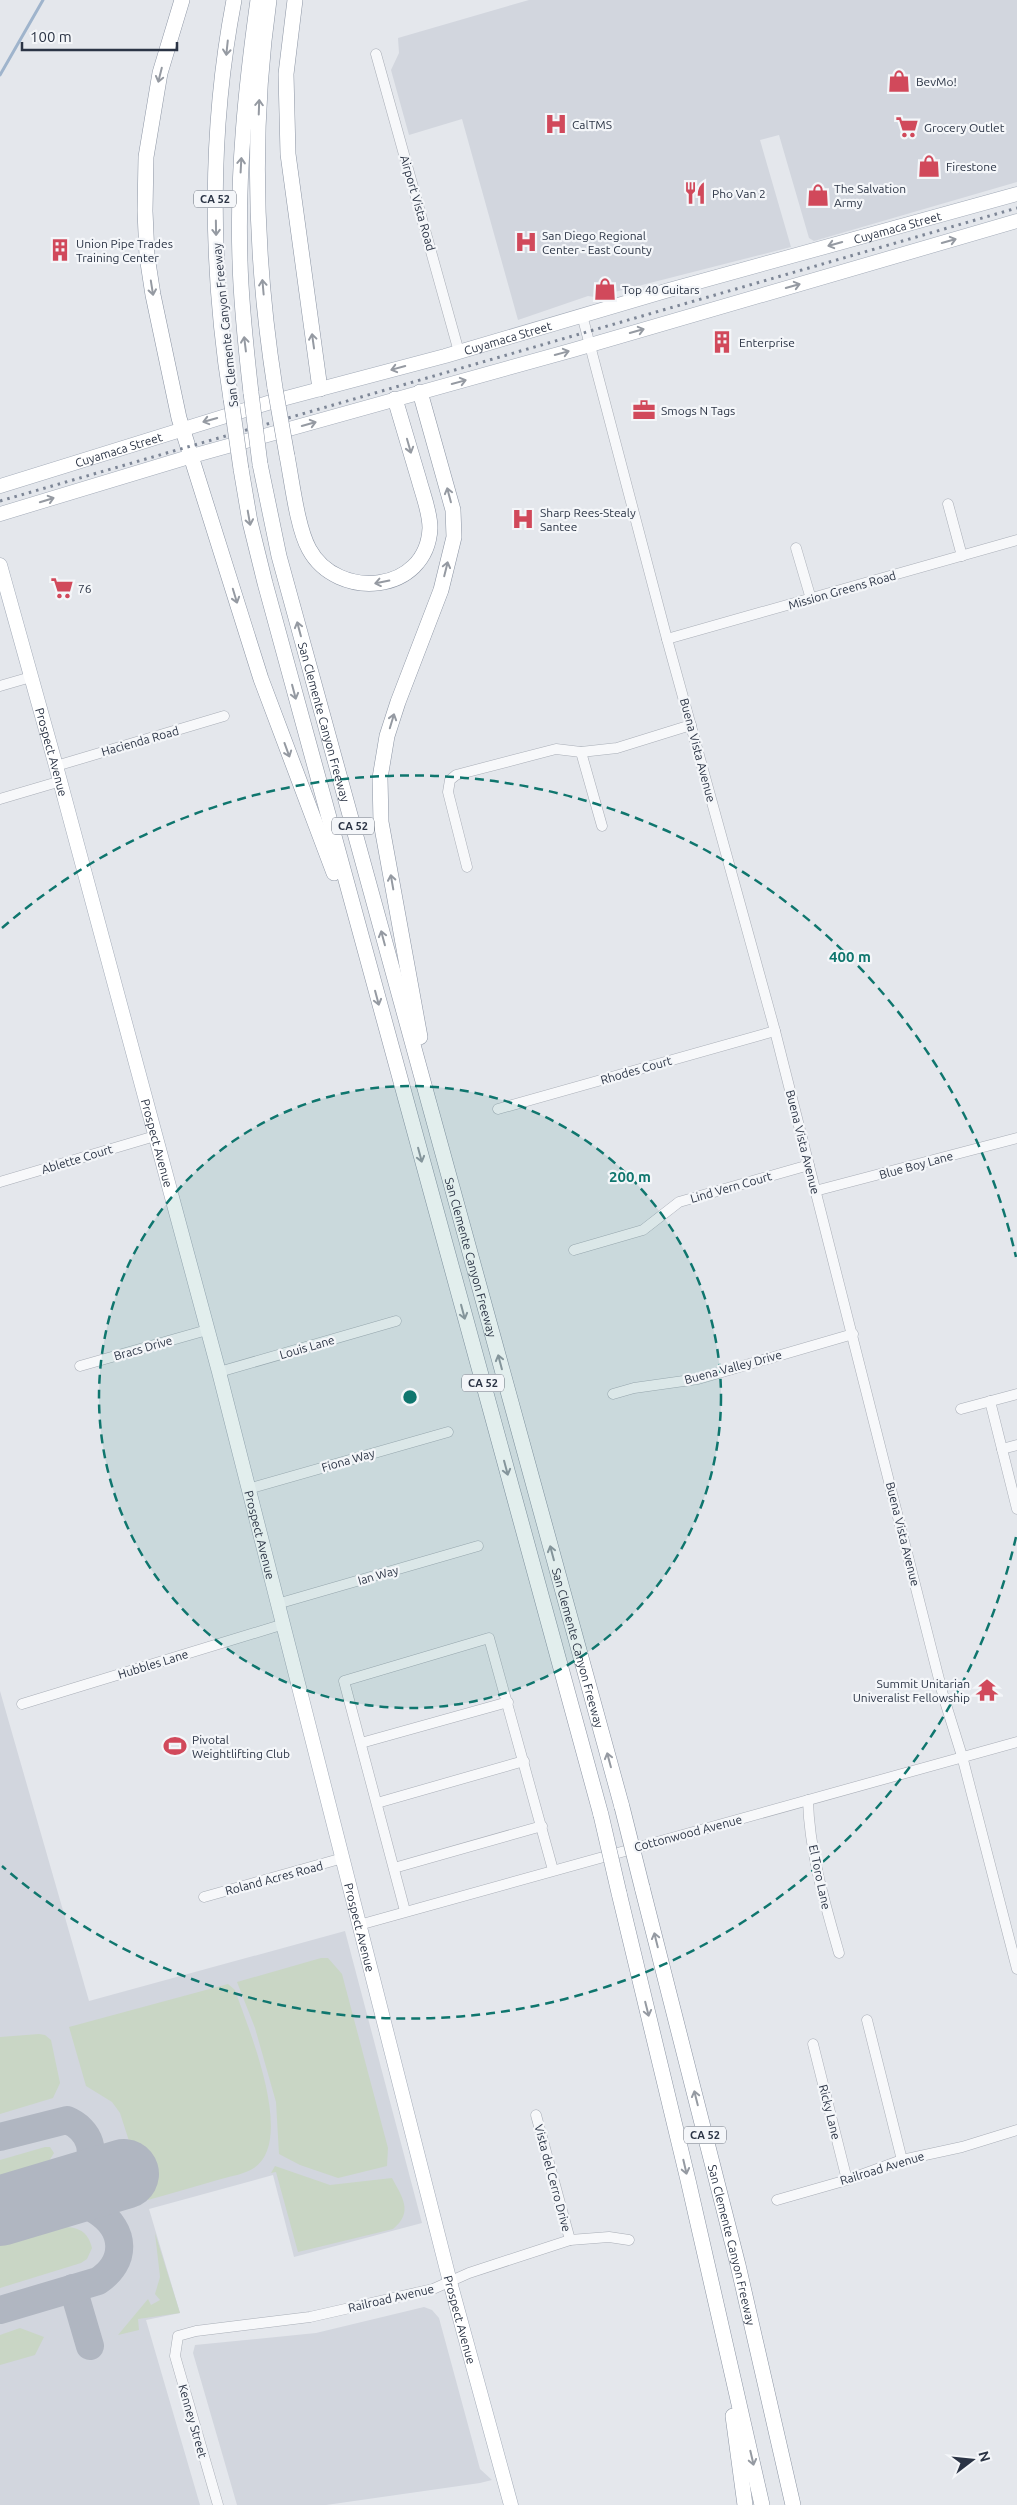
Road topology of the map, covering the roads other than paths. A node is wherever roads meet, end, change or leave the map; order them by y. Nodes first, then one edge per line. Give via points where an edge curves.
1 (182, 0) edge
2 (234, 0) edge
3 (258, 0) edge
4 (269, 0) edge
5 (295, 0) edge
6 (376, 54) dead end
7 (1017, 194) edge
8 (1017, 221) edge
9 (582, 315) junction
10 (590, 344) junction
11 (460, 352) junction
12 (320, 389) junction
13 (420, 392) junction
14 (395, 399) junction
15 (182, 428) junction
16 (192, 456) junction
17 (0, 486) edge
18 (948, 504) dead end
19 (0, 514) edge
20 (1017, 540) edge
21 (796, 548) dead end
22 (962, 556) junction
23 (0, 565) edge
24 (811, 598) junction
25 (667, 639) junction
26 (31, 677) junction
27 (0, 686) edge
28 (224, 716) dead end
29 (691, 725) junction
30 (581, 752) junction
31 (56, 766) junction
32 (61, 781) junction
33 (0, 799) edge
34 (602, 826) dead end
35 (467, 867) dead end
36 (364, 951) junction
37 (775, 1031) junction
38 (498, 1109) dead end
39 (154, 1136) junction
40 (1017, 1138) edge
41 (809, 1165) junction
42 (0, 1182) edge
43 (452, 1187) junction
44 (815, 1191) junction
45 (574, 1250) dead end
46 (396, 1321) dead end
47 (207, 1330) junction
48 (853, 1334) junction
49 (80, 1366) dead end
50 (219, 1372) junction
51 (613, 1394) dead end
52 (1017, 1394) edge
53 (990, 1401) junction
54 (961, 1409) dead end
55 (448, 1432) dead end
56 (1017, 1445) edge
57 (1002, 1449) junction
58 (248, 1489) junction
59 (1017, 1509) edge
60 (478, 1546) dead end
61 (277, 1604) junction
62 (284, 1624) junction
63 (508, 1702) junction
64 (22, 1704) dead end
65 (1017, 1742) edge
66 (361, 1743) junction
67 (962, 1756) junction
68 (524, 1762) junction
69 (808, 1800) junction
70 (377, 1803) junction
71 (542, 1826) junction
72 (343, 1858) junction
73 (394, 1868) junction
74 (553, 1870) junction
75 (204, 1897) dead end
76 (405, 1911) junction
77 (359, 1925) junction
78 (839, 1953) dead end
79 (1017, 1969) edge
80 (867, 2020) dead end
81 (813, 2044) dead end
82 (536, 2115) dead end
83 (1017, 2130) edge
84 (902, 2160) junction
85 (846, 2180) junction
86 (776, 2200) dead end
87 (570, 2240) junction
88 (629, 2240) dead end
89 (450, 2282) junction
90 (721, 2326) junction
91 (178, 2336) joint
92 (792, 2500) edge
93 (218, 2505) edge
94 (511, 2505) edge
95 (745, 2505) edge
96 (762, 2505) edge

1 -> 15 highway via 160,73 150,124 145,211 153,295
2 -> 36 highway, San Clemente Canyon Freeway / CA 52, bridge via 215,190 216,257 231,399 250,522
43 -> 3 highway, San Clemente Canyon Freeway / CA 52, bridge via 279,556 260,464 243,324 240,214 247,88
14 -> 4 highway, bridge via 426,503 430,528 418,560 408,571 379,584 361,584 347,580 321,564 309,548 275,388 263,284 257,165 259,99
12 -> 5 highway via 287,144 286,74
6 - 11 street, Airport Vista Road
7 -> 9 main road, Cuyamaca Street
10 -> 8 main road
9 - 10 street, Buena Vista Avenue
9 - 11 main road, Cuyamaca Street
13 -> 10 main road
10 - 25 street, Buena Vista Avenue
11 -> 12 main road, Cuyamaca Street
12 -> 15 main road, Cuyamaca Street
13 - 14 main road
43 -> 13 highway via 423,1056 381,822 380,778 387,736 441,590 454,537 453,510
16 -> 14 main road
15 - 16 highway
15 - 17 main road, Cuyamaca Street
19 -> 16 main road
16 -> 36 highway via 261,679
18 - 22 street
20 - 22 street, Mission Greens Road
21 - 24 street
22 - 24 street, Mission Greens Road
23 - 26 main road, Prospect Avenue
24 - 25 street, Mission Greens Road
25 - 29 street, Buena Vista Avenue
26 - 27 street
26 - 31 main road, Prospect Avenue
28 - 31 street, Hacienda Road
29 - 30 street via 617,748
29 - 37 street, Buena Vista Avenue
30 - 34 street
30 - 35 street via 556,750 456,775 450,780 448,792
31 - 32 main road, Prospect Avenue
32 - 33 street
32 - 39 main road, Prospect Avenue
36 -> 90 highway, San Clemente Canyon Freeway / CA 52, bridge via 601,1815
37 - 38 street, Rhodes Court
37 - 41 street, Buena Vista Avenue
39 - 42 street, Ablette Court
39 - 47 main road, Prospect Avenue
40 - 44 street, Blue Boy Lane
41 - 44 street, Buena Vista Avenue
41 - 45 street, Lind Vern Court via 679,1202 643,1230
92 -> 43 highway, San Clemente Canyon Freeway / CA 52, bridge via 738,2265 622,1807
44 - 48 street, Buena Vista Avenue
46 - 50 street, Louis Lane
47 - 49 street, Bracs Drive
47 - 50 main road, Prospect Avenue
48 - 51 street, Buena Valley Drive via 698,1379
48 - 67 street, Buena Vista Avenue via 943,1695
50 - 58 main road, Prospect Avenue
52 - 53 street
53 - 54 street
53 - 57 street
55 - 58 street, Fiona Way
56 - 57 street
57 - 59 street
58 - 61 main road, Prospect Avenue
60 - 61 street, Ian Way
61 - 62 main road, Prospect Avenue
62 - 64 street, Hubbles Lane
62 - 72 main road, Prospect Avenue
63 - 66 street
63 - 66 street via 489,1638 344,1681
63 - 68 street
65 - 67 street, Cottonwood Avenue
66 - 70 street
67 - 69 street, Cottonwood Avenue
67 - 79 street, Buena Vista Avenue
68 - 70 street
68 - 71 street
69 - 74 street, Cottonwood Avenue
69 - 78 street, El Toro Lane via 808,1823 824,1902
70 - 73 street
71 - 73 street
71 - 74 street
72 - 75 street, Roland Acres Road
72 - 77 main road, Prospect Avenue
73 - 76 street
74 - 76 street, Cottonwood Avenue
76 - 77 street, Cottonwood Avenue
77 - 89 main road, Prospect Avenue
80 - 84 street
81 - 85 street, Ricky Lane
82 - 87 street, Vista del Cerro Drive
83 - 84 street, Railroad Avenue via 962,2147
84 - 85 street, Railroad Avenue
85 - 86 street, Railroad Avenue
87 - 88 street, Railroad Avenue via 609,2236
87 - 89 street, Railroad Avenue
89 - 91 street, Railroad Avenue via 433,2289 310,2317
89 - 94 main road, Prospect Avenue
90 - 95 highway
90 -> 96 highway, San Clemente Canyon Freeway / CA 52
91 - 93 street, Kenney Street via 175,2356

